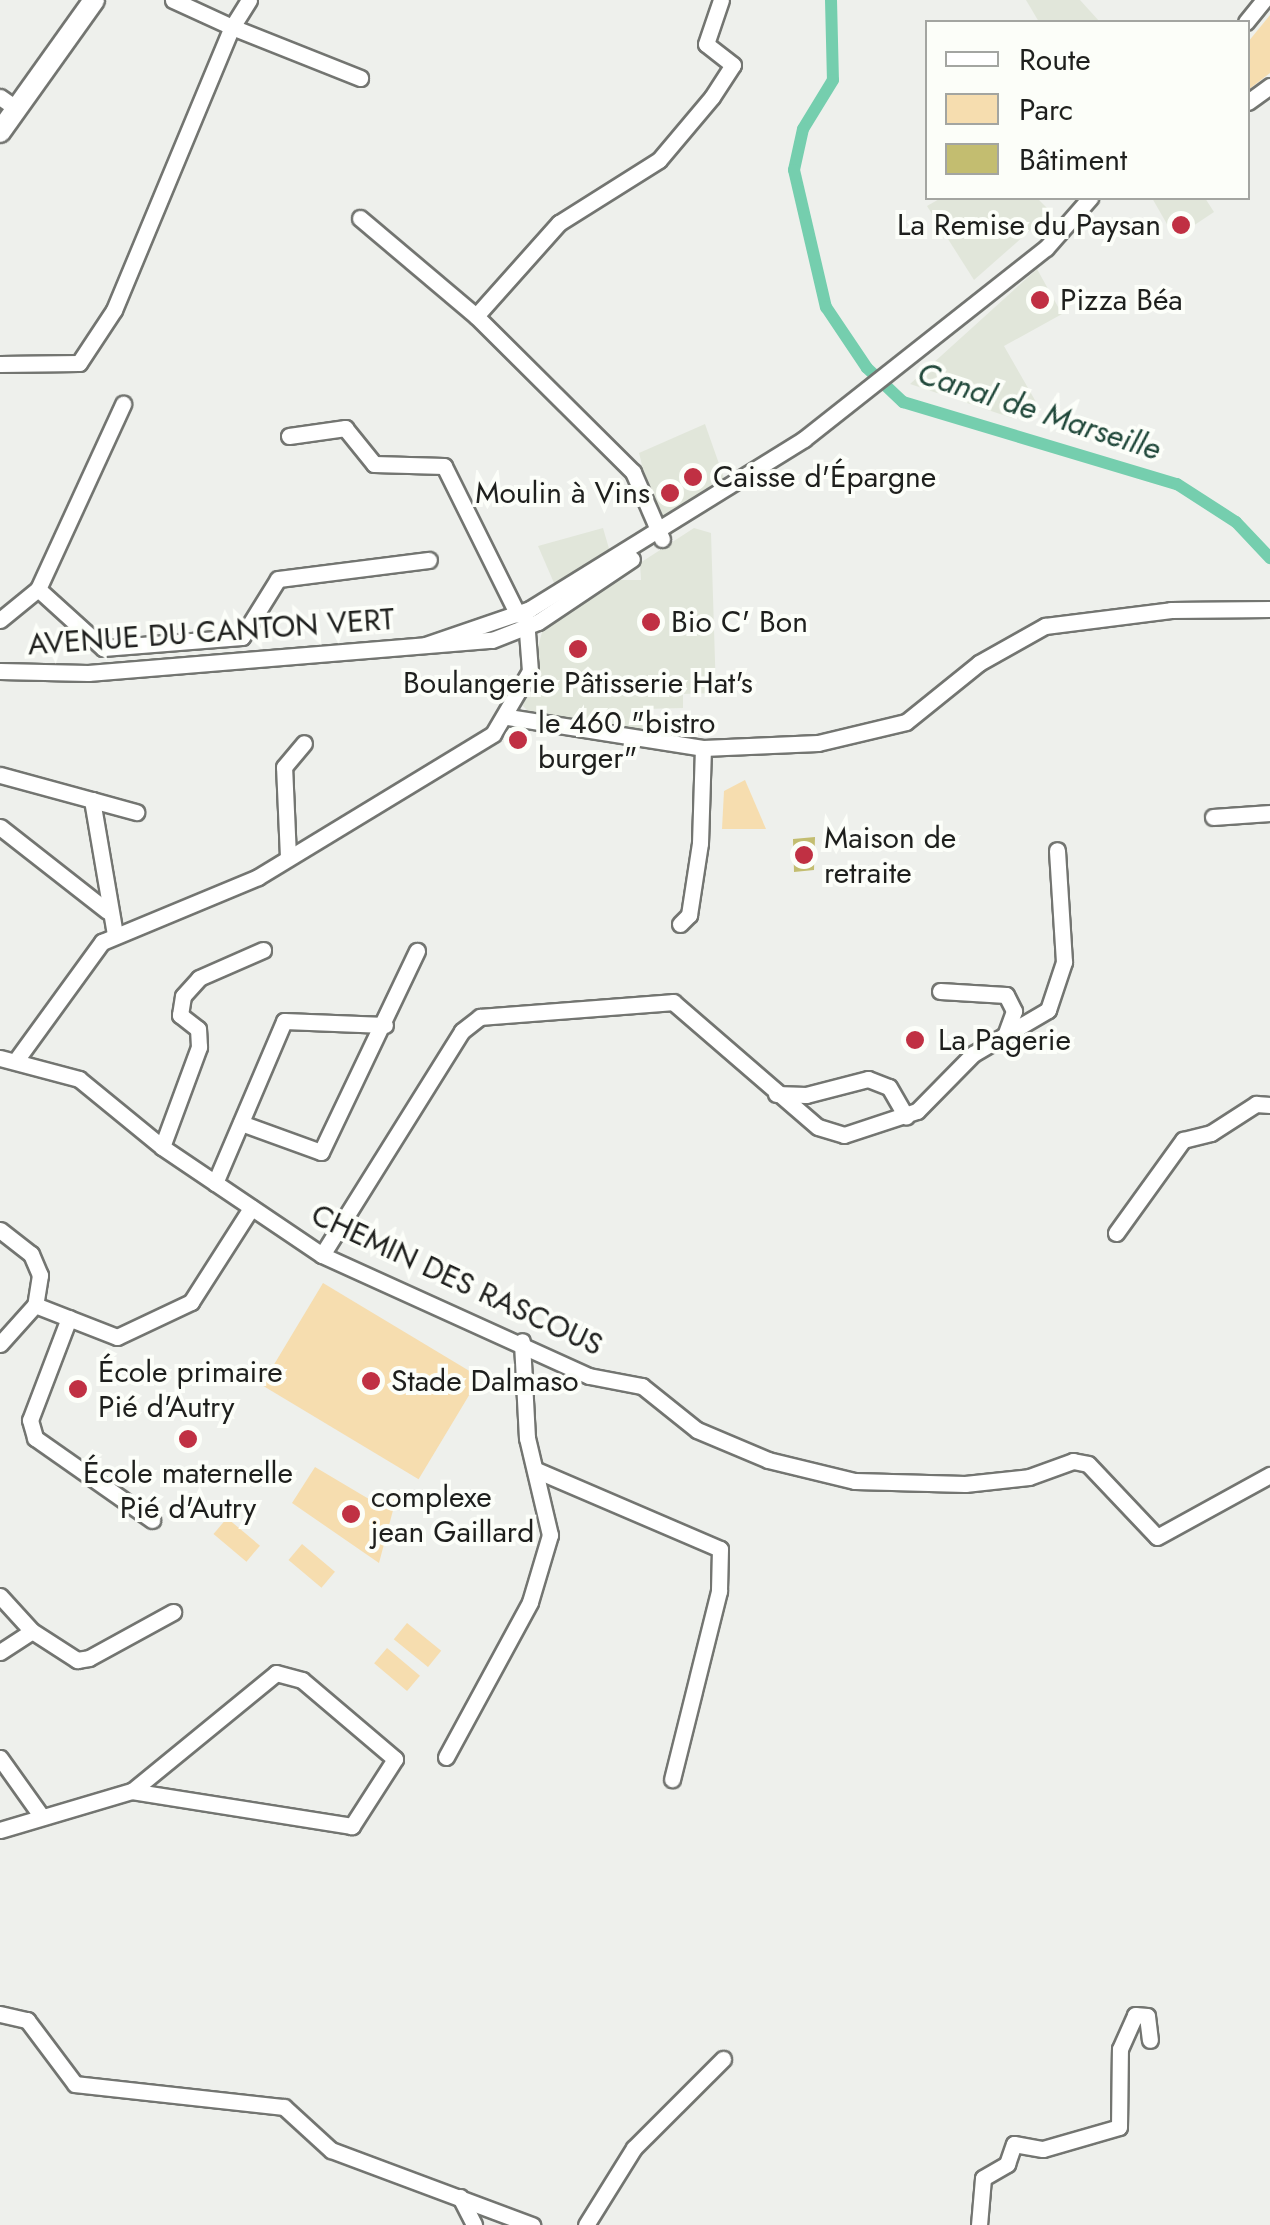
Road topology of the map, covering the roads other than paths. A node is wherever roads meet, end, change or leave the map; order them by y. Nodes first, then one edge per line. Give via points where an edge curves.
1 (82, 0) edge
2 (94, 0) edge
3 (174, 0) edge
4 (249, 0) edge
5 (721, 0) edge
6 (1264, 0) edge
7 (1248, 20) edge
8 (232, 27) junction
9 (360, 78) dead end
10 (6, 106) edge
11 (0, 132) edge
12 (1086, 201) edge
13 (360, 218) dead end
14 (476, 316) junction
15 (0, 364) edge
16 (124, 404) dead end
17 (289, 436) dead end
18 (660, 535) junction
19 (429, 560) dead end
20 (38, 588) junction
21 (1270, 609) edge
22 (0, 620) edge
23 (517, 622) junction
24 (0, 671) edge
25 (508, 718) junction
26 (304, 743) dead end
27 (703, 748) junction
28 (0, 774) edge
29 (92, 800) junction
30 (136, 812) dead end
31 (1270, 813) edge
32 (1212, 817) dead end
33 (0, 827) edge
34 (1057, 850) dead end
35 (288, 857) junction
36 (107, 911) junction
37 (680, 924) dead end
38 (115, 934) junction
39 (263, 950) dead end
40 (417, 950) dead end
41 (940, 992) dead end
42 (385, 1025) junction
43 (1005, 1036) junction
44 (0, 1058) edge
45 (18, 1059) junction
46 (776, 1094) junction
47 (1270, 1105) edge
48 (906, 1117) junction
49 (241, 1122) junction
50 (162, 1146) junction
51 (215, 1183) junction
52 (251, 1208) junction
53 (0, 1230) edge
54 (1116, 1234) dead end
55 (322, 1254) junction
56 (36, 1304) junction
57 (69, 1318) junction
58 (522, 1341) junction
59 (0, 1344) edge
60 (536, 1470) junction
61 (1270, 1474) edge
62 (152, 1520) dead end
63 (0, 1596) edge
64 (174, 1612) dead end
65 (32, 1631) junction
66 (0, 1652) edge
67 (446, 1757) dead end
68 (0, 1758) edge
69 (672, 1779) dead end
70 (132, 1791) junction
71 (42, 1817) junction
72 (0, 1830) edge
73 (0, 2014) edge
74 (1150, 2040) dead end
75 (724, 2059) dead end
76 (460, 2197) junction
77 (474, 2225) edge
78 (532, 2225) edge
79 (586, 2225) edge
80 (979, 2225) edge

1 - 10 main road
2 - 10 main road
3 - 8 street
4 - 8 street
5 - 14 street via 706,44 733,64 712,97 659,160 560,223
6 - 7 street
8 - 9 street
8 - 15 street via 89,358
10 - 11 main road
12 - 18 street, AVENUE DU CANTON VERT via 879,382
13 - 14 street
14 - 18 street via 633,472
16 - 20 street
17 - 23 street via 345,428 374,464 444,466
18 - 23 street, AVENUE DU CANTON VERT
19 - 20 street via 278,580 242,637 103,648
20 - 22 street
21 - 27 street via 1171,610 1044,626 885,730 818,743
23 - 24 street, AVENUE DU CANTON VERT via 425,645 88,674
23 - 25 street via 526,666
25 - 27 street
25 - 35 street via 430,776
26 - 35 street via 284,767
27 - 37 street via 700,844 689,915
28 - 29 street
29 - 30 street
29 - 36 street
31 - 32 street
33 - 36 street
34 - 43 street via 1064,962 1048,1010
35 - 38 street via 216,898
36 - 38 street
38 - 45 street via 88,958
39 - 50 street via 199,978 182,996 180,1015 198,1029 199,1047
40 - 42 street
41 - 43 street via 1006,996 1014,1011
42 - 49 street via 284,1021
42 - 49 street via 321,1152
43 - 48 street via 973,1054
44 - 45 street, CHEMIN DES RASCOUS
45 - 50 street, CHEMIN DES RASCOUS via 79,1079
46 - 48 street via 800,1117 844,1135
46 - 48 street via 806,1095 868,1079 890,1087
46 - 55 street via 673,1002 480,1017 462,1031
47 - 54 street via 1256,1104 1211,1133 1184,1140
49 - 51 street
50 - 51 street, CHEMIN DES RASCOUS
51 - 52 street, CHEMIN DES RASCOUS
52 - 55 street, CHEMIN DES RASCOUS
52 - 57 street via 191,1302 117,1337
53 - 56 street via 31,1254 40,1275
55 - 58 street, CHEMIN DES RASCOUS
56 - 57 street
56 - 59 street
57 - 62 street via 30,1420 35,1438
58 - 60 street
58 - 61 street, CHEMIN DES RASCOUS via 589,1376 642,1386 731,1446 825,1476 965,1484 1088,1464 1149,1536
60 - 67 street via 551,1522 530,1602
60 - 69 street via 720,1549 719,1591
63 - 65 street
64 - 65 street via 76,1660
65 - 66 street
68 - 71 street
70 - 70 street via 352,1826 393,1753 302,1680 276,1673
70 - 71 street
71 - 72 street
73 - 76 street via 26,2020 75,2084 284,2107 331,2150
74 - 80 street via 1146,2016 1135,2015 1120,2049 1119,2128 1042,2149 1014,2144 1007,2164 983,2178
75 - 79 street via 634,2148
76 - 77 street
76 - 78 street

